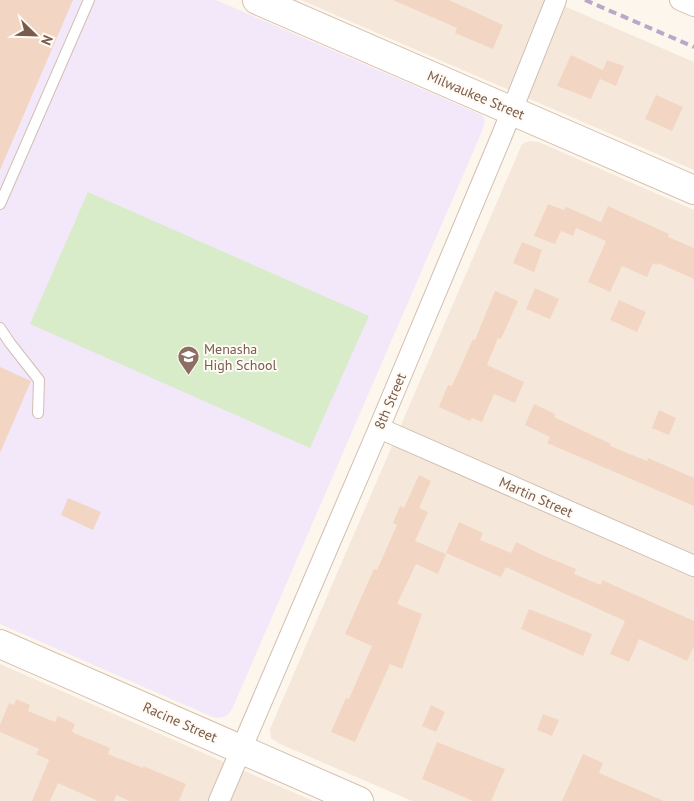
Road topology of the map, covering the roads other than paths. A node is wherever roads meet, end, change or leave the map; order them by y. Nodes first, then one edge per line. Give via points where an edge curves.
1 (89, 0) edge
2 (257, 0) edge
3 (556, 0) edge
4 (680, 0) edge
5 (694, 6) edge
6 (511, 111) junction
7 (694, 190) edge
8 (0, 204) edge
9 (0, 328) edge
10 (38, 413) dead end
11 (379, 428) junction
12 (694, 566) edge
13 (0, 644) edge
14 (241, 749) junction
15 (219, 801) edge
16 (359, 801) edge

1 - 8 lane
2 - 6 street, Milwaukee Street
3 - 6 street, 8th Street
4 - 5 street
6 - 7 street, Milwaukee Street
6 - 11 street, 8th Street
9 - 10 lane via 39,380
11 - 12 street, Martin Street
11 - 14 street, 8th Street
13 - 14 street, Racine Street
14 - 15 street, 8th Street
14 - 16 street, Racine Street

